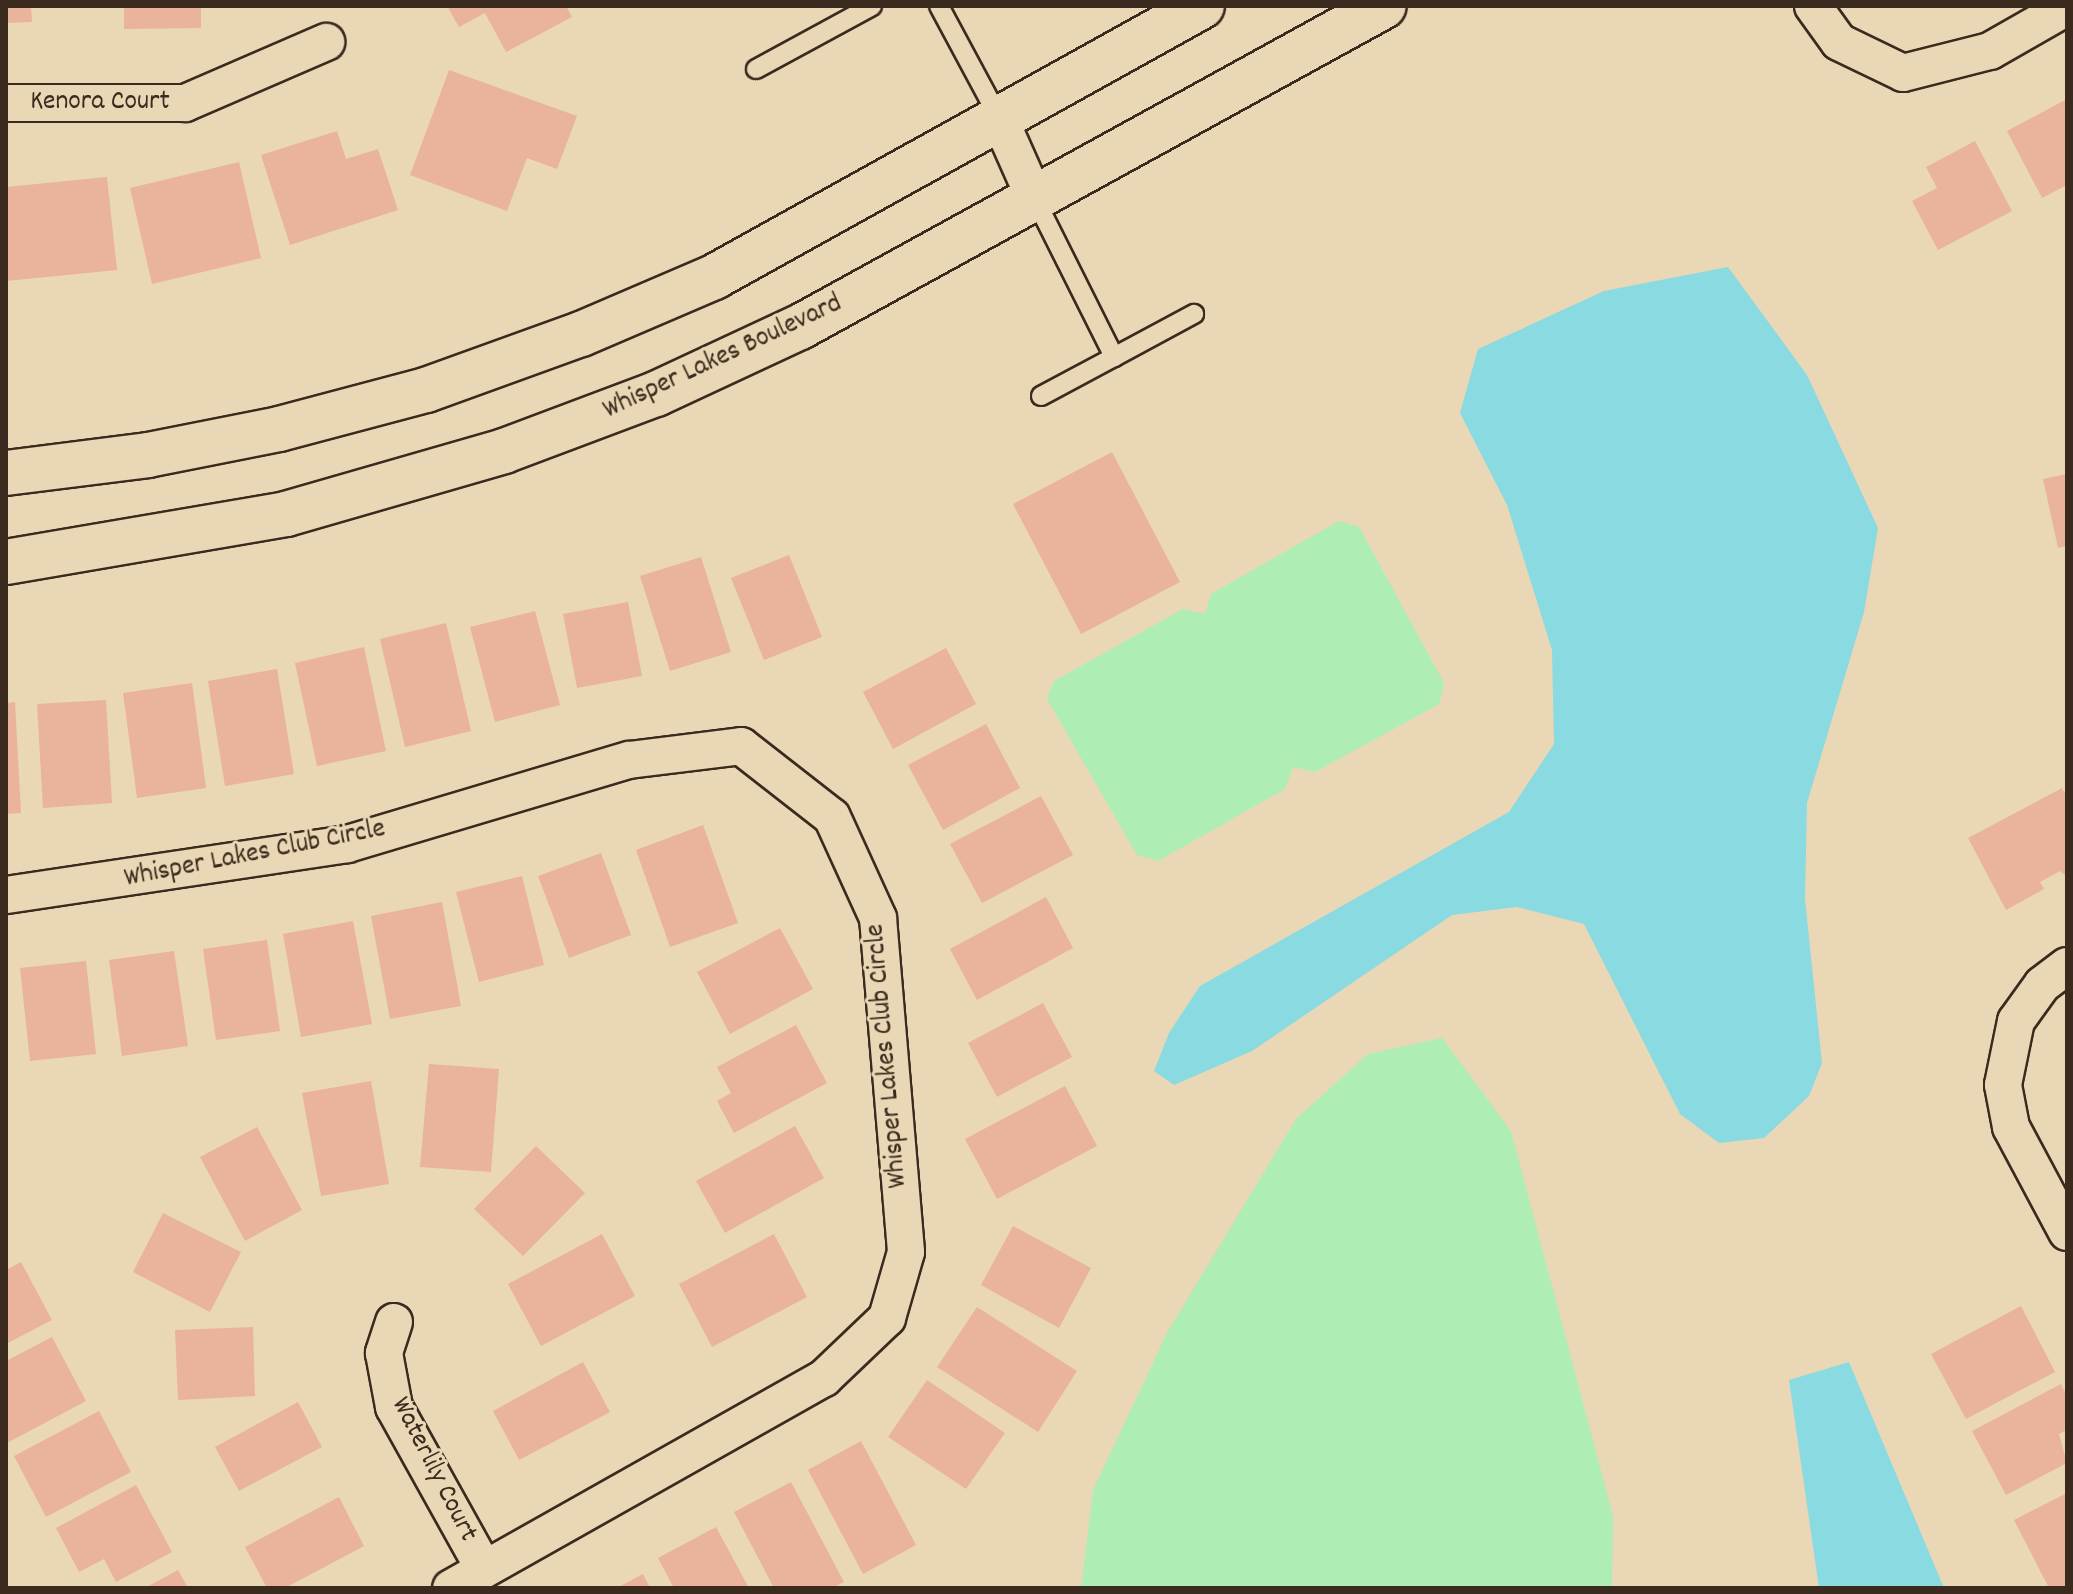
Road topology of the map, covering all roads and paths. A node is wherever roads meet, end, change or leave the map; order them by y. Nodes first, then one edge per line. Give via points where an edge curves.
1 (872, 6) edge
2 (939, 6) edge
3 (1202, 6) edge
4 (1384, 6) edge
5 (1813, 6) edge
6 (2067, 7) edge
7 (326, 42) dead end
8 (756, 69) dead end
9 (6, 103) edge
10 (1000, 120) junction
11 (1035, 199) junction
12 (1194, 314) dead end
13 (1114, 357) junction
14 (1041, 396) dead end
15 (6, 473) edge
16 (6, 562) edge
17 (6, 895) edge
18 (2067, 966) edge
19 (2067, 1232) edge
20 (394, 1322) dead end
21 (484, 1569) junction
22 (451, 1588) edge

1 - 8 lane
2 - 10 lane
3 - 10 street
4 - 11 street, Whisper Lakes Boulevard
5 - 6 street via 1839,42 1903,73 1990,51
7 - 9 street, Kenora Court via 185,103
10 - 11 street
10 - 15 street via 714,277 581,334 440,385 279,429 148,455
11 - 13 lane
11 - 16 street, Whisper Lakes Boulevard via 800,327 656,394 504,451 286,514
12 - 13 lane
13 - 14 lane
17 - 21 street, Whisper Lakes Club Circle via 347,844 629,760 741,746 832,817 878,918 906,1252 887,1318 824,1378
18 - 19 street via 2042,985 2016,1021 2003,1085 2011,1127
20 - 21 street, Waterlily Court via 384,1353 394,1407
21 - 22 street, Whisper Lakes Club Circle

